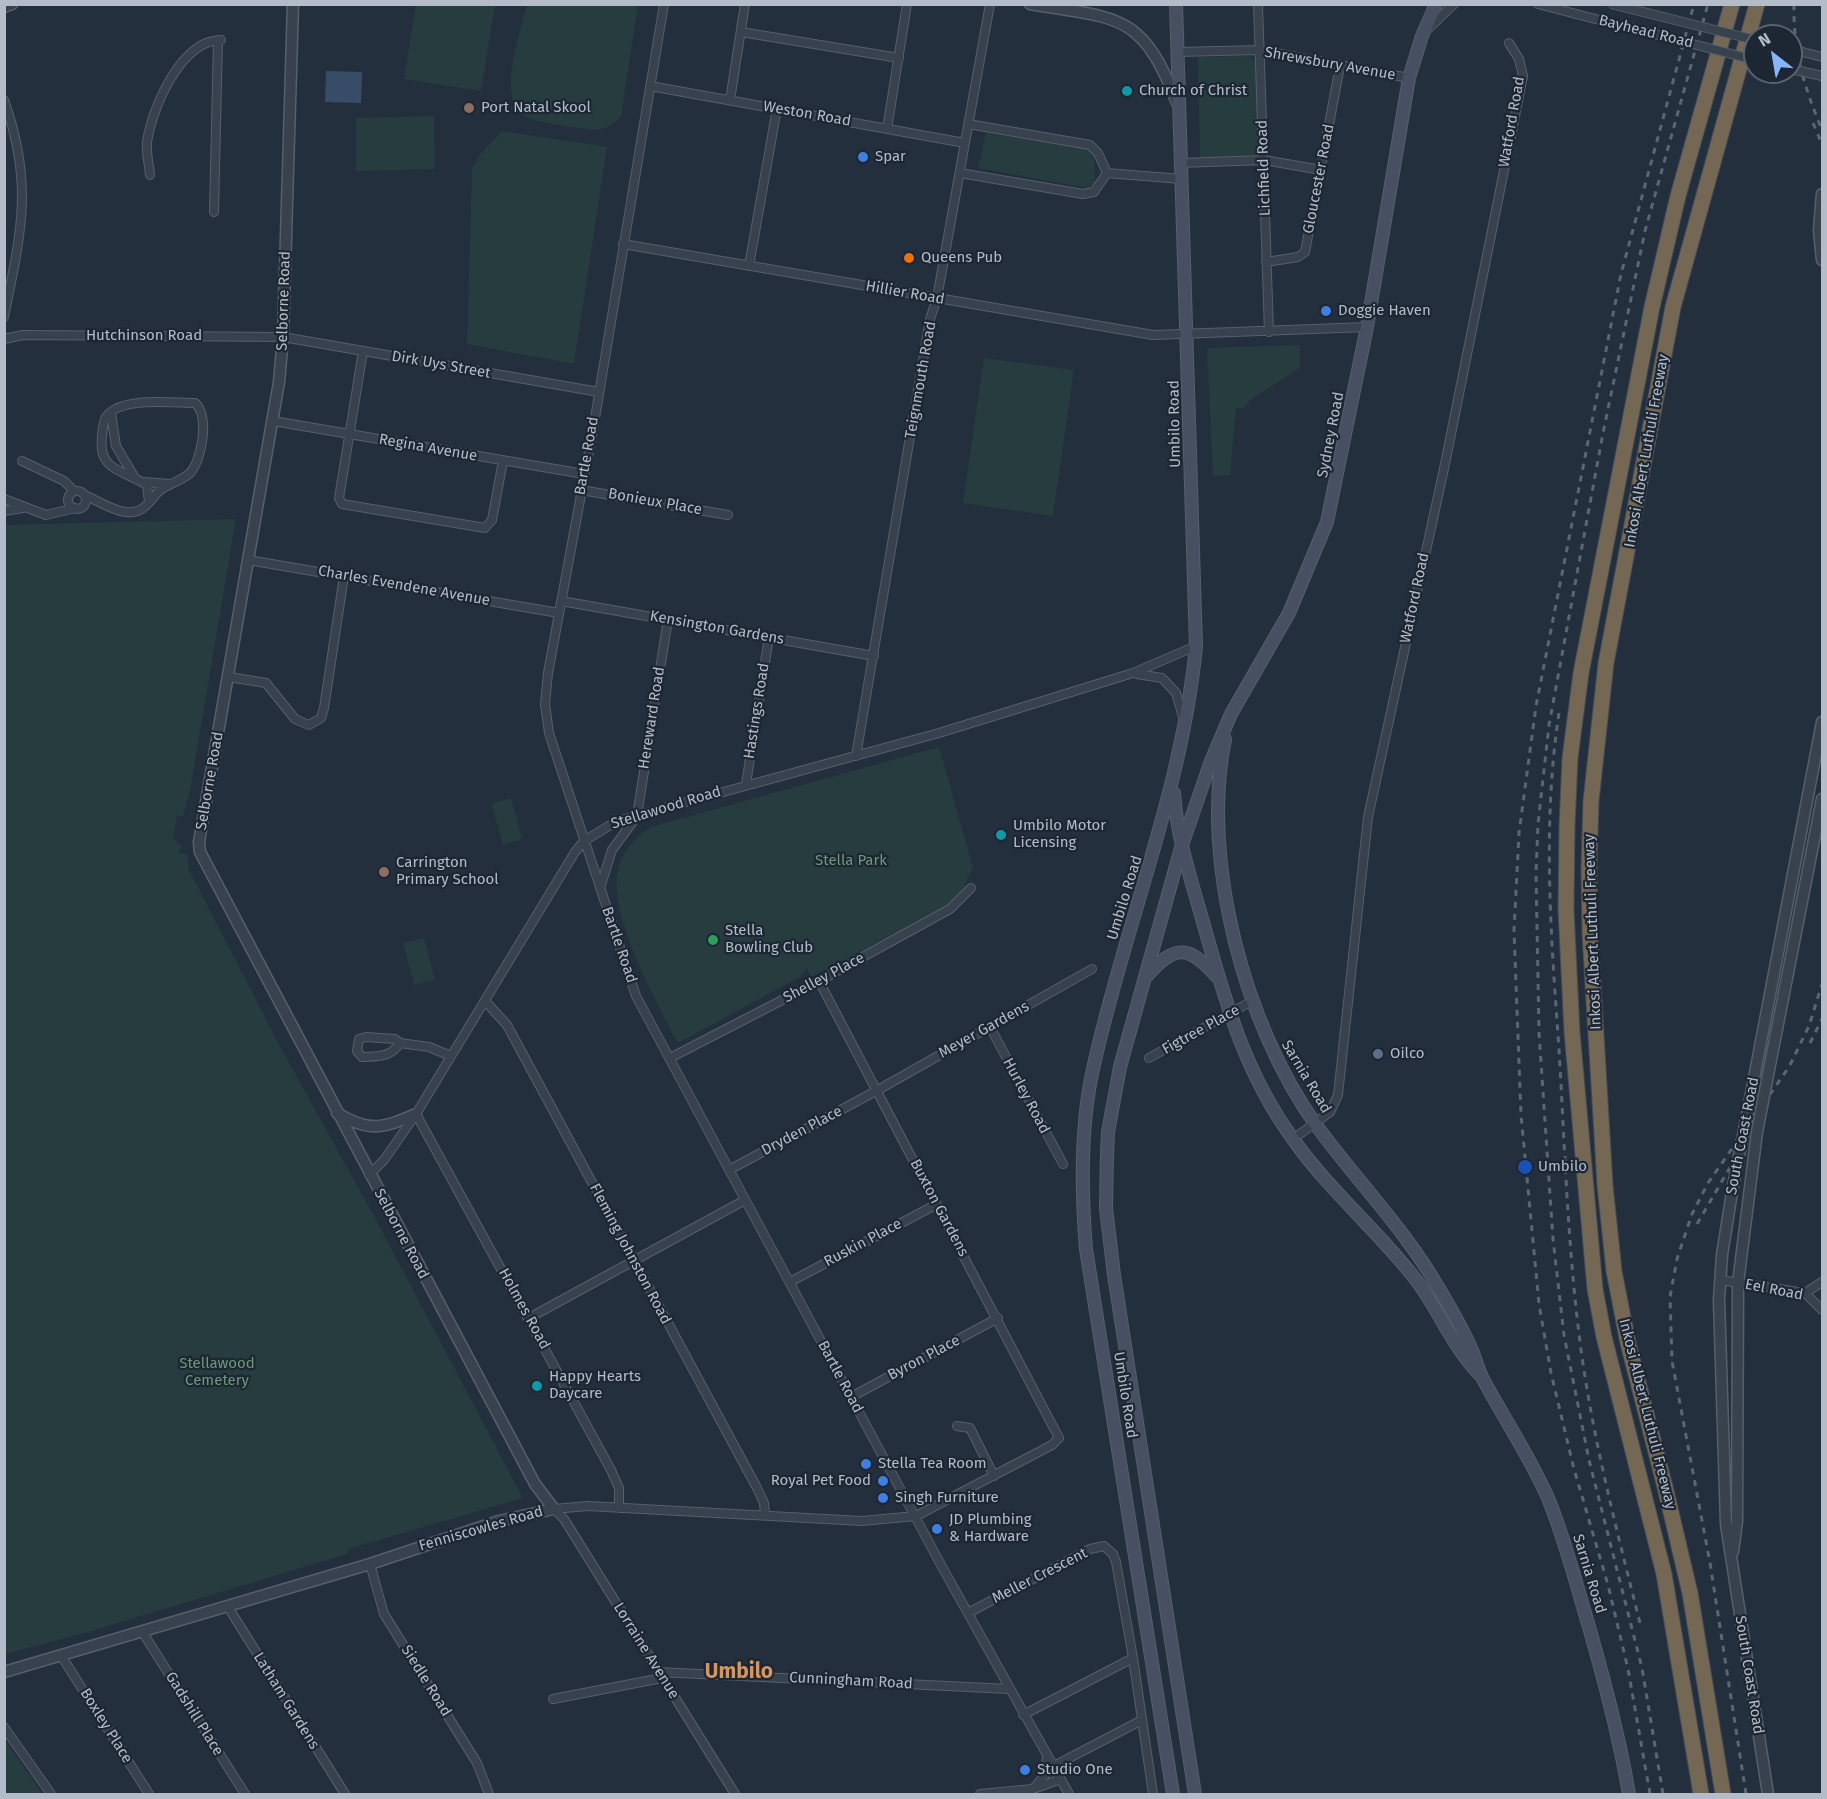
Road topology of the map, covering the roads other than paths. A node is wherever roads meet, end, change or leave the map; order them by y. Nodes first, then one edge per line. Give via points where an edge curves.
1 (293, 4) edge
2 (664, 4) edge
3 (745, 4) edge
4 (907, 4) edge
5 (990, 4) edge
6 (1030, 4) edge
7 (1176, 4) edge
8 (1258, 4) edge
9 (1454, 4) edge
10 (1538, 4) edge
11 (1611, 4) edge
12 (1732, 4) edge
13 (1757, 4) edge
14 (11, 5) edge
15 (1435, 6) edge
16 (4, 7) edge
17 (1099, 10) edge
18 (741, 32) junction
19 (1422, 36) junction
20 (1743, 37) edge
21 (1509, 43) dead end
22 (1259, 50) junction
23 (1178, 52) junction
24 (1803, 52) edge
25 (1743, 57) edge
26 (1822, 57) edge
27 (899, 58) junction
28 (1340, 66) junction
29 (1803, 72) edge
30 (1822, 76) edge
31 (1409, 78) junction
32 (650, 86) junction
33 (4, 100) edge
34 (730, 100) junction
35 (1178, 106) junction
36 (777, 108) junction
37 (968, 124) junction
38 (887, 129) junction
39 (965, 143) junction
40 (1264, 160) junction
41 (1180, 163) junction
42 (1321, 170) junction
43 (960, 172) junction
44 (1107, 173) junction
45 (150, 175) dead end
46 (1180, 179) junction
47 (1822, 194) edge
48 (213, 212) dead end
49 (623, 244) junction
50 (1822, 260) edge
51 (1266, 262) junction
52 (749, 266) junction
53 (937, 298) junction
54 (4, 317) edge
55 (1367, 327) junction
56 (1269, 332) junction
57 (1188, 334) junction
58 (283, 337) junction
59 (4, 339) edge
60 (363, 351) junction
61 (599, 392) junction
62 (111, 412) junction
63 (273, 421) junction
64 (349, 435) junction
65 (22, 461) dead end
66 (503, 461) junction
67 (584, 474) junction
68 (139, 481) junction
69 (171, 484) junction
70 (581, 490) junction
71 (74, 491) junction
72 (84, 495) junction
73 (4, 500) edge
74 (68, 500) junction
75 (149, 502) junction
76 (101, 504) junction
77 (23, 508) junction
78 (78, 508) junction
79 (4, 509) edge
80 (61, 511) junction
81 (728, 515) dead end
82 (248, 560) junction
83 (344, 576) junction
84 (561, 601) junction
85 (559, 613) junction
86 (668, 619) junction
87 (768, 637) junction
88 (1196, 646) junction
89 (874, 656) junction
90 (1133, 673) junction
91 (228, 677) junction
92 (1231, 714) junction
93 (1822, 722) edge
94 (1186, 726) junction
95 (856, 756) junction
96 (1174, 783) junction
97 (746, 784) junction
98 (1822, 799) edge
99 (637, 816) junction
100 (584, 841) junction
101 (1182, 848) junction
102 (600, 888) junction
103 (971, 888) dead end
104 (1092, 969) dead end
105 (1145, 978) junction
106 (1219, 979) junction
107 (819, 981) junction
108 (485, 1001) junction
109 (1252, 1001) junction
110 (1228, 1014) junction
111 (990, 1027) junction
112 (400, 1043) junction
113 (451, 1056) junction
114 (670, 1058) junction
115 (1149, 1058) dead end
116 (876, 1091) junction
117 (337, 1113) junction
118 (416, 1114) junction
119 (1316, 1124) junction
120 (1293, 1139) junction
121 (1063, 1164) dead end
122 (729, 1170) junction
123 (369, 1175) junction
124 (745, 1200) junction
125 (937, 1204) junction
126 (634, 1261) junction
127 (1720, 1280) junction
128 (790, 1282) junction
129 (1738, 1282) junction
130 (1822, 1282) edge
131 (1805, 1293) junction
132 (1822, 1310) edge
133 (529, 1318) junction
134 (998, 1318) junction
135 (1482, 1377) junction
136 (851, 1397) junction
137 (957, 1426) dead end
138 (1059, 1434) joint
139 (994, 1476) junction
140 (619, 1508) junction
141 (554, 1509) junction
142 (765, 1514) junction
143 (916, 1516) junction
144 (1732, 1555) junction
145 (370, 1564) junction
146 (228, 1607) junction
147 (968, 1613) junction
148 (143, 1633) junction
149 (62, 1657) junction
150 (1133, 1658) junction
151 (4, 1672) edge
152 (660, 1675) junction
153 (1009, 1689) junction
154 (553, 1699) dead end
155 (1023, 1715) junction
156 (1142, 1720) junction
157 (4, 1727) edge
158 (1047, 1754) junction
159 (1054, 1766) junction
160 (1061, 1779) junction
161 (1033, 1789) junction
162 (51, 1794) edge
163 (149, 1794) edge
164 (244, 1794) edge
165 (345, 1794) edge
166 (489, 1794) edge
167 (735, 1794) edge
168 (980, 1794) edge
169 (1069, 1794) edge
170 (1153, 1794) edge
171 (1173, 1794) edge
172 (1195, 1794) edge
173 (1629, 1794) edge
174 (1701, 1794) edge
175 (1723, 1794) edge
176 (1768, 1794) edge

1 - 58 street, Selborne Road
2 - 32 street, Bartle Road
3 - 18 street
4 - 27 street
5 - 37 street, Teignmouth Road
6 - 17 street
7 - 23 main road, Umbilo Road
8 - 22 street, Lichfield Road
9 - 19 street
10 - 25 street, Bayhead Road, bridge
11 - 20 street, Bayhead Road, bridge
12 - 174 highway, Inkosi Albert Luthuli Freeway via 1678,196 1652,308 1581,673 1570,758 1567,826 1566,910 1572,1032 1594,1279 1604,1338 1664,1574
13 - 175 highway, Inkosi Albert Luthuli Freeway via 1673,308 1606,663 1592,791 1589,868 1605,1185 1614,1271 1690,1593
14 - 16 street
15 - 19 main road, Sydney Road
17 - 35 street via 1143,38 1165,72
18 - 27 street
18 - 34 street
19 - 31 main road, Sydney Road
21 - 119 street, Watford Road via 1523,76 1368,817 1338,1095 1330,1112
22 - 23 street, Shrewsbury Avenue
22 - 28 street, Shrewsbury Avenue
22 - 40 street, Lichfield Road
23 - 35 main road, Umbilo Road
24 - 26 street, bridge
27 - 38 street
28 - 31 street, Shrewsbury Avenue
28 - 42 street, Gloucester Road
29 - 30 street, bridge
31 - 55 main road, Sydney Road
32 - 34 street, Weston Road
32 - 49 street, Bartle Road
33 - 54 street via 21,159 23,204
34 - 36 street, Weston Road
35 - 41 main road, Umbilo Road
36 - 38 street, Weston Road
36 - 52 street
37 - 39 street, Teignmouth Road
37 - 44 street via 1090,145
38 - 39 street, Weston Road
39 - 43 street, Teignmouth Road
40 - 41 street
40 - 42 street
40 - 51 street, Lichfield Road
41 - 46 main road, Umbilo Road
42 - 51 street, Gloucester Road via 1305,252 1298,257
43 - 44 street via 1083,194 1094,192
43 - 53 street, Teignmouth Road
44 - 46 street
45 - 48 street via 147,142 163,92 193,51 202,44 220,40
46 - 57 main road, Umbilo Road
47 - 50 street
49 - 52 street, Hillier Road
49 - 61 street, Bartle Road
51 - 56 street, Lichfield Road
52 - 53 street, Hillier Road
53 - 57 street, Hillier Road via 1143,334
53 - 89 street, Teignmouth Road via 930,319
55 - 56 street, Hillier Road
55 - 92 main road, Sydney Road via 1335,491 1323,532 1289,613
56 - 57 street, Hillier Road
57 - 88 main road, Umbilo Road
58 - 59 street, Hutchinson Road via 23,335
58 - 60 street, Dirk Uys Street
58 - 63 street, Selborne Road
60 - 61 street, Dirk Uys Street
60 - 64 street
61 - 67 street, Bartle Road
62 - 68 street via 116,446
62 - 68 street via 105,421 103,454 113,467
62 - 69 street via 152,402 199,406 200,454 188,474
63 - 64 street, Regina Avenue
63 - 82 street, Selborne Road
64 - 66 street, Regina Avenue
64 - 66 street via 339,498 342,504 485,528 492,520
65 - 71 street
66 - 67 street, Regina Avenue
67 - 70 street, Bartle Road
68 - 69 street
68 - 75 street via 149,489
69 - 75 street
70 - 81 street, Bonieux Place
70 - 84 street, Bartle Road
71 - 72 street
71 - 74 street
72 - 76 street
72 - 78 street via 85,502
73 - 77 street
73 - 79 street
74 - 78 street via 69,505
74 - 80 street
75 - 76 street via 128,513
76 - 78 street
77 - 79 street
77 - 80 street via 46,515
78 - 80 street
82 - 83 street, Charles Evendene Avenue
82 - 91 street, Selborne Road
83 - 85 street, Charles Evendene Avenue
83 - 91 street via 324,708 317,721 309,725 299,723 266,683
84 - 85 street, Bartle Road
84 - 86 street, Kensington Gardens
85 - 100 street, Bartle Road via 547,681 546,719
86 - 87 street, Kensington Gardens
86 - 99 street, Hereward Road
87 - 89 street, Kensington Gardens
87 - 97 street, Hastings Road
88 - 90 street, Stellawood Road
88 - 94 main road, Umbilo Road
89 - 95 street, Teignmouth Road
90 - 94 street, Stellawood Road via 1162,678 1176,693
90 - 95 street, Stellawood Road
91 - 117 street, Selborne Road via 200,852
92 - 101 main road, Sydney Road via 1210,760
92 - 109 main road, Sarnia Road via 1219,777 1222,854 1228,909
93 - 127 street, South Coast Road, bridge via 1733,1186
94 - 96 main road, Umbilo Road
95 - 97 street, Stellawood Road
96 - 101 main road, Sarnia Road
96 - 171 main road, Umbilo Road via 1093,1070 1084,1133 1082,1193 1086,1249
97 - 99 street, Stellawood Road
98 - 129 street, South Coast Road, bridge via 1757,1132
99 - 100 street, Stellawood Road via 608,826
99 - 102 street via 612,850
100 - 102 street, Bartle Road
100 - 108 street, Stellawood Road
101 - 105 main road, Umbilo Road
101 - 106 main road, Sarnia Road
102 - 114 street, Bartle Road via 630,982
103 - 107 street, Shelley Place via 950,909
104 - 111 street, Meyer Gardens
105 - 106 main road via 1164,958 1180,952 1199,957
105 - 172 main road, Umbilo Road via 1114,1092 1108,1132 1106,1208
106 - 110 main road, Sarnia Road
107 - 114 street, Shelley Place
107 - 116 street, Buxton Gardens
108 - 113 street, Stellawood Road
108 - 126 street, Fleming Johnston Road via 507,1025
109 - 110 street, Figtree Place
109 - 119 main road, Sarnia Road via 1279,1068
110 - 115 street, Figtree Place
110 - 120 main road, Sarnia Road via 1258,1082
111 - 116 street, Meyer Gardens
111 - 121 street, Hurley Road
112 - 112 street via 392,1053 383,1056 362,1057 357,1051 358,1041 364,1037 395,1039
112 - 113 street via 429,1047
113 - 118 street, Stellawood Road
114 - 122 street, Bartle Road
116 - 122 street, Dryden Place
116 - 125 street, Buxton Gardens
117 - 118 street via 370,1128 387,1126
117 - 123 street, Selborne Road
118 - 123 street, Stellawood Road
118 - 133 street, Holmes Road
119 - 120 street, Watford Road
119 - 135 main road, Sarnia Road via 1415,1250 1471,1346
120 - 135 main road, Sarnia Road via 1416,1279 1460,1353
122 - 124 street, Bartle Road
123 - 141 street, Selborne Road via 535,1484
124 - 126 street
124 - 128 street, Bartle Road
125 - 128 street, Ruskin Place
125 - 134 street, Buxton Gardens
126 - 133 street
126 - 142 street, Fleming Johnston Road via 757,1488
127 - 129 street, Eel Road
127 - 144 street, South Coast Road via 1726,1524
128 - 136 street, Bartle Road
129 - 131 street, Eel Road
129 - 144 street, South Coast Road via 1737,1521
130 - 131 street
131 - 132 street, Eel Road
133 - 140 street, Holmes Road via 611,1470 619,1488
134 - 136 street, Byron Place
134 - 138 street, Buxton Gardens
135 - 173 main road, Sarnia Road via 1535,1472 1563,1539 1612,1704
136 - 143 street, Bartle Road
137 - 139 street via 970,1428
138 - 139 street, Fenniscowles Road via 1052,1445
139 - 143 street, Fenniscowles Road
140 - 141 street, Fenniscowles Road
140 - 142 street, Fenniscowles Road
141 - 145 street, Fenniscowles Road via 499,1521
141 - 152 street, Lorraine Avenue via 564,1519
142 - 143 street, Fenniscowles Road via 862,1521
143 - 147 street, Bartle Road
144 - 176 street, South Coast Road
145 - 146 street, Fenniscowles Road
145 - 166 street, Siedle Road via 384,1614 477,1763
146 - 148 street, Fenniscowles Road
146 - 165 street, Latham Gardens
147 - 150 street, Meller Crescent via 1090,1549 1104,1546 1114,1558
147 - 153 street, Bartle Road
148 - 149 street, Fenniscowles Road
148 - 164 street, Gadshill Place
149 - 151 street, Fenniscowles Road
149 - 163 street, Boxley Place
150 - 155 street
150 - 156 street
152 - 153 street, Cunningham Road
152 - 154 street, Cunningham Road
152 - 167 street, Lorraine Avenue
153 - 155 street, Bartle Road
155 - 158 street, Bartle Road
156 - 159 street
156 - 170 street
157 - 162 street
158 - 159 street, Bartle Road
158 - 161 street via 1045,1774
159 - 160 street, Bartle Road
160 - 161 street
160 - 169 street, Bartle Road
161 - 168 street

